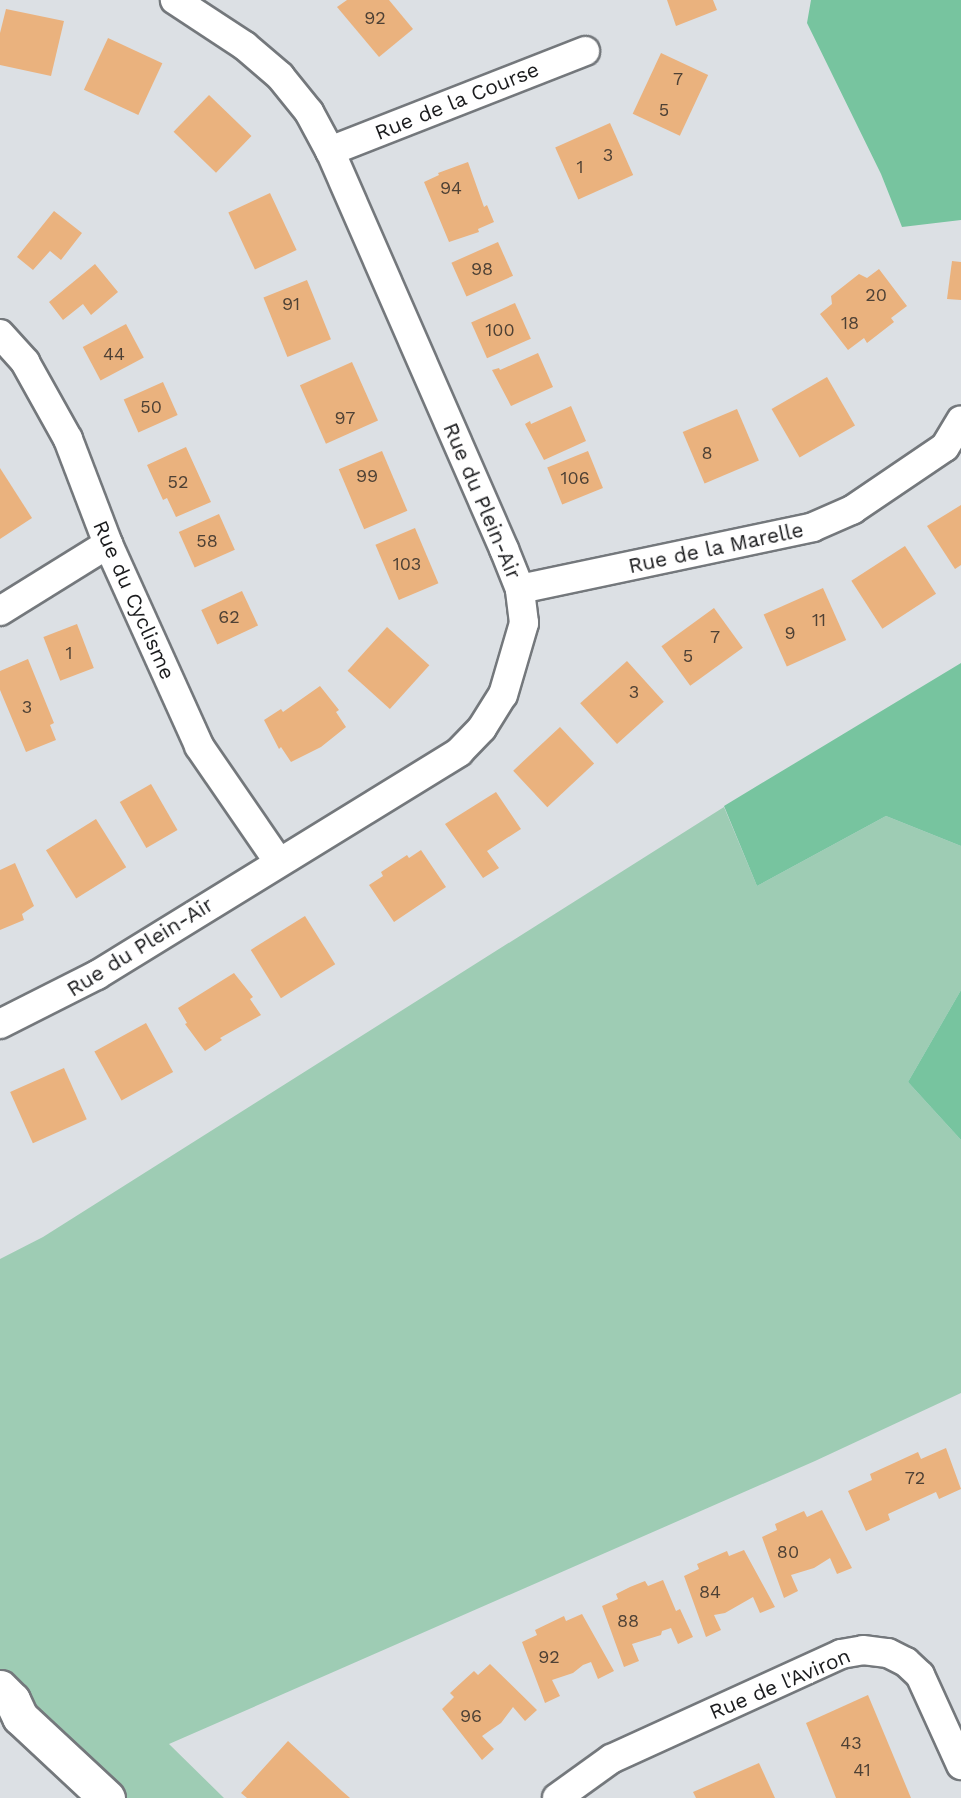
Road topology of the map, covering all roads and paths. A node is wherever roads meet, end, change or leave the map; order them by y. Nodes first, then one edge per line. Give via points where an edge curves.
1 (175, 0) edge
2 (585, 51) dead end
3 (330, 151) junction
4 (0, 334) edge
5 (961, 420) edge
6 (108, 544) junction
7 (520, 589) junction
8 (0, 611) edge
9 (278, 862) junction
10 (0, 1024) edge
11 (0, 1688) edge
12 (10, 1715) edge
13 (961, 1765) edge
14 (107, 1798) edge
15 (557, 1798) edge

1 - 3 street, Rue du Plein-Air via 246,46 280,76 309,112
2 - 3 street, Rue de la Course
3 - 7 street, Rue du Plein-Air
4 - 6 street, Rue du Cyclisme via 25,362 68,439
5 - 7 street, Rue de la Marelle via 945,447 852,510 813,527
6 - 8 street
6 - 9 street, Rue du Cyclisme via 199,746
7 - 9 street, Rue du Plein-Air via 524,623 503,695 482,728 459,752
9 - 10 street, Rue du Plein-Air via 97,975
11 - 12 street via 12,1700
12 - 14 street
13 - 15 street, Rue de l'Aviron via 920,1675 887,1653 863,1650 841,1654 611,1759

